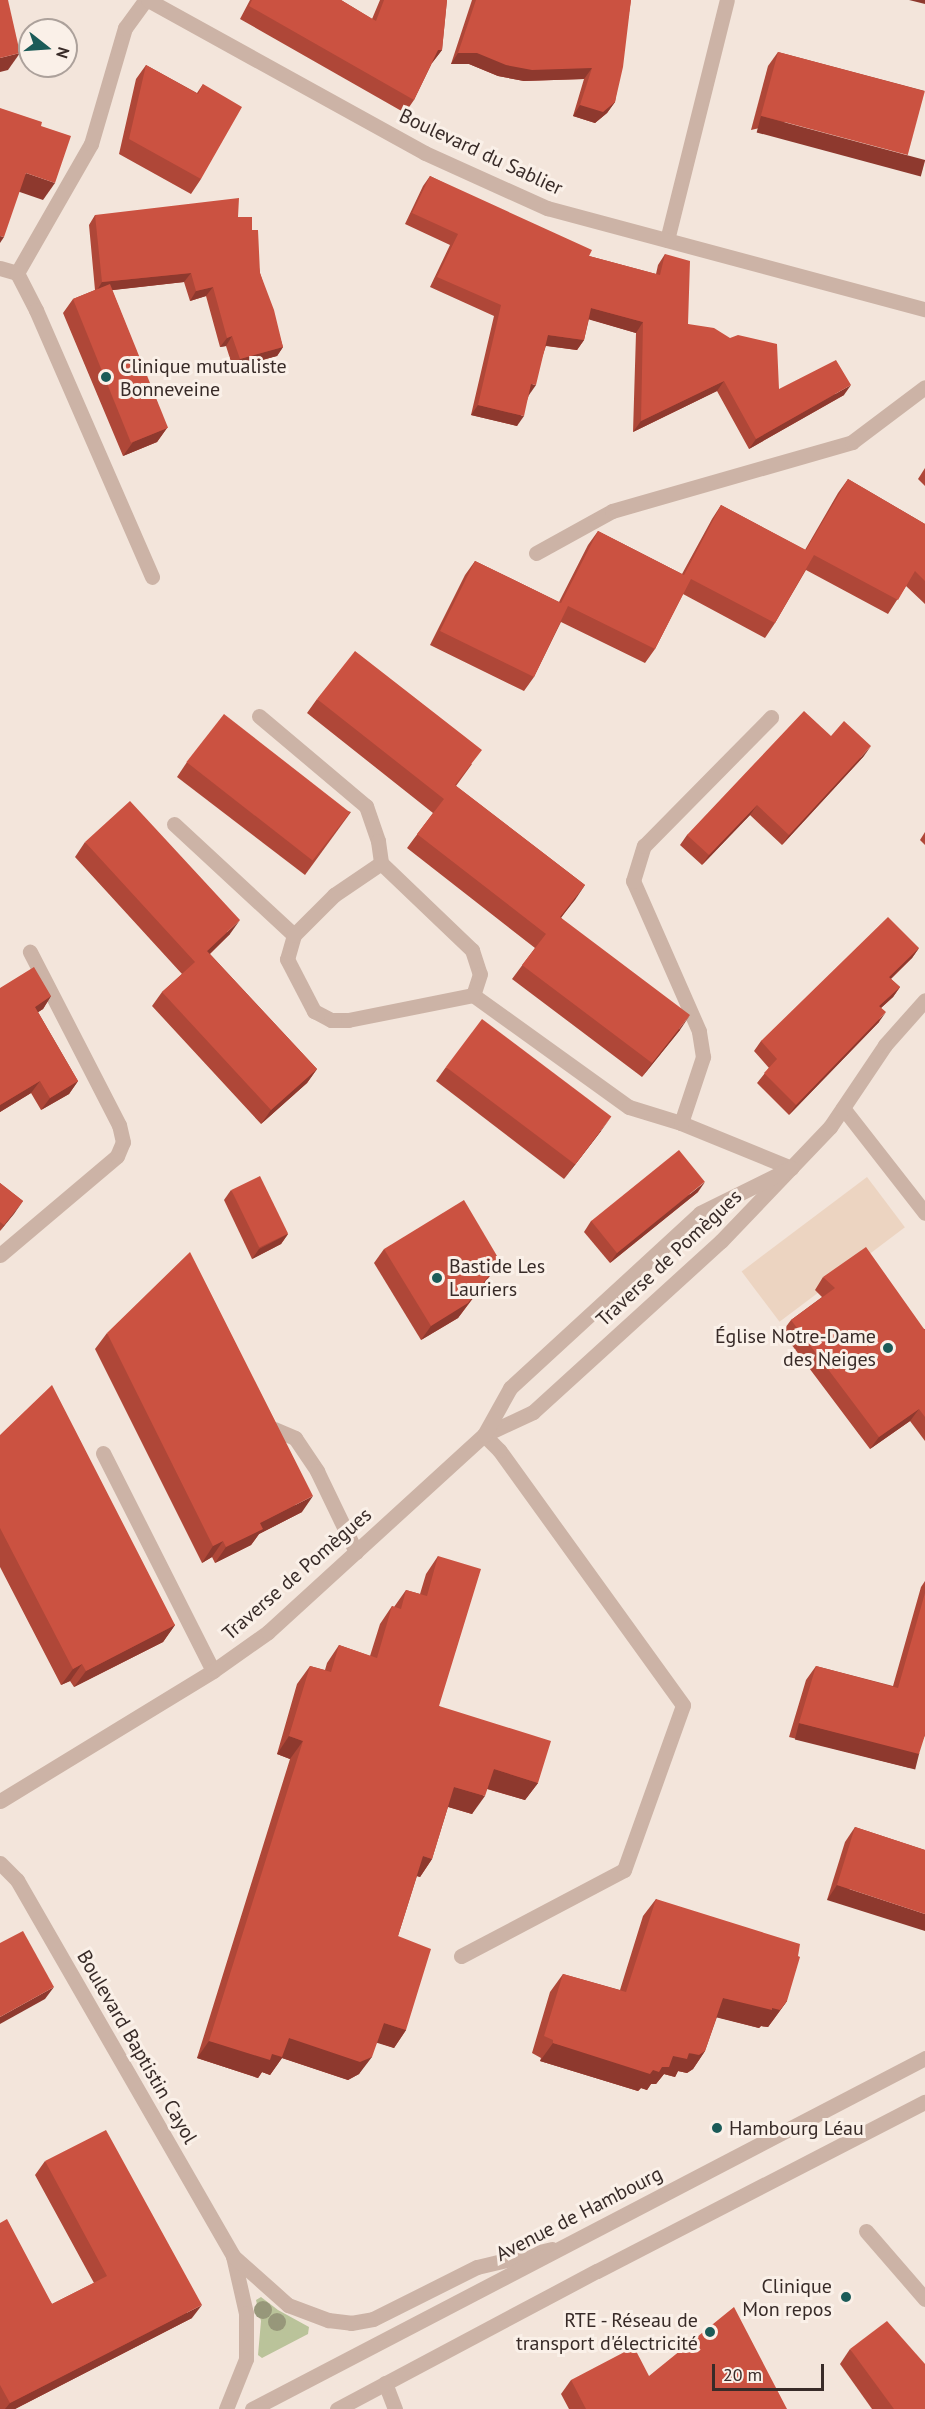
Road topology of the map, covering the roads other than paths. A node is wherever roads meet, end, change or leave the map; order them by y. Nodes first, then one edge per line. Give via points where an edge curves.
1 (146, 0) edge
2 (727, 0) edge
3 (667, 240) junction
4 (0, 268) edge
5 (17, 273) junction
6 (925, 309) edge
7 (925, 387) edge
8 (536, 553) dead end
9 (152, 577) dead end
10 (259, 716) dead end
11 (771, 717) dead end
12 (174, 824) dead end
13 (381, 863) junction
14 (294, 935) junction
15 (30, 952) dead end
16 (473, 995) junction
17 (925, 1000) edge
18 (843, 1108) junction
19 (681, 1123) junction
20 (790, 1168) junction
21 (925, 1213) edge
22 (0, 1255) edge
23 (274, 1429) edge
24 (484, 1435) junction
25 (103, 1453) dead end
26 (356, 1552) junction
27 (213, 1671) junction
28 (0, 1801) edge
29 (0, 1863) edge
30 (461, 1956) dead end
31 (925, 2058) edge
32 (925, 2102) edge
33 (866, 2231) dead end
34 (561, 2247) junction
35 (233, 2256) junction
36 (925, 2299) edge
37 (385, 2383) junction
38 (226, 2409) edge
39 (252, 2409) edge
40 (337, 2409) edge
41 (395, 2409) edge

1 - 3 street, Boulevard du Sablier via 425,153 546,208
1 - 5 street via 125,28 91,144
2 - 3 street
3 - 6 street, Boulevard du Sablier
4 - 5 street
5 - 9 street
7 - 8 street via 852,442 612,511
10 - 13 street via 366,806
11 - 19 street via 644,846 633,881 699,1031 703,1057
12 - 14 street
13 - 14 street via 334,895
13 - 16 street via 471,950 480,974
14 - 16 street via 287,959 314,1011 331,1020
15 - 22 street via 119,1125 123,1142 117,1156
16 - 19 street via 629,1107
17 - 18 street, Traverse de Pomègues via 885,1045
18 - 20 street, Traverse de Pomègues
18 - 21 street
19 - 20 street
20 - 24 street, Traverse de Pomègues via 721,1241 533,1412
20 - 24 street, Traverse de Pomègues via 700,1213 510,1388
23 - 26 street via 295,1438 318,1471
24 - 26 street, Traverse de Pomègues
24 - 30 street via 499,1450 682,1705 624,1870
25 - 27 street
26 - 27 street, Traverse de Pomègues via 268,1632
27 - 28 street, Traverse de Pomègues
29 - 35 street, Boulevard Baptistin Cayol via 17,1880
31 - 34 street, Avenue de Hambourg
32 - 37 street
33 - 36 street
34 - 35 street, Boulevard Baptistin Cayol via 477,2267 373,2319 351,2323 328,2320 288,2305
34 - 39 street, Avenue de Hambourg
35 - 38 street, Boulevard Baptistin Cayol via 246,2313 246,2359
37 - 40 street
37 - 41 street

